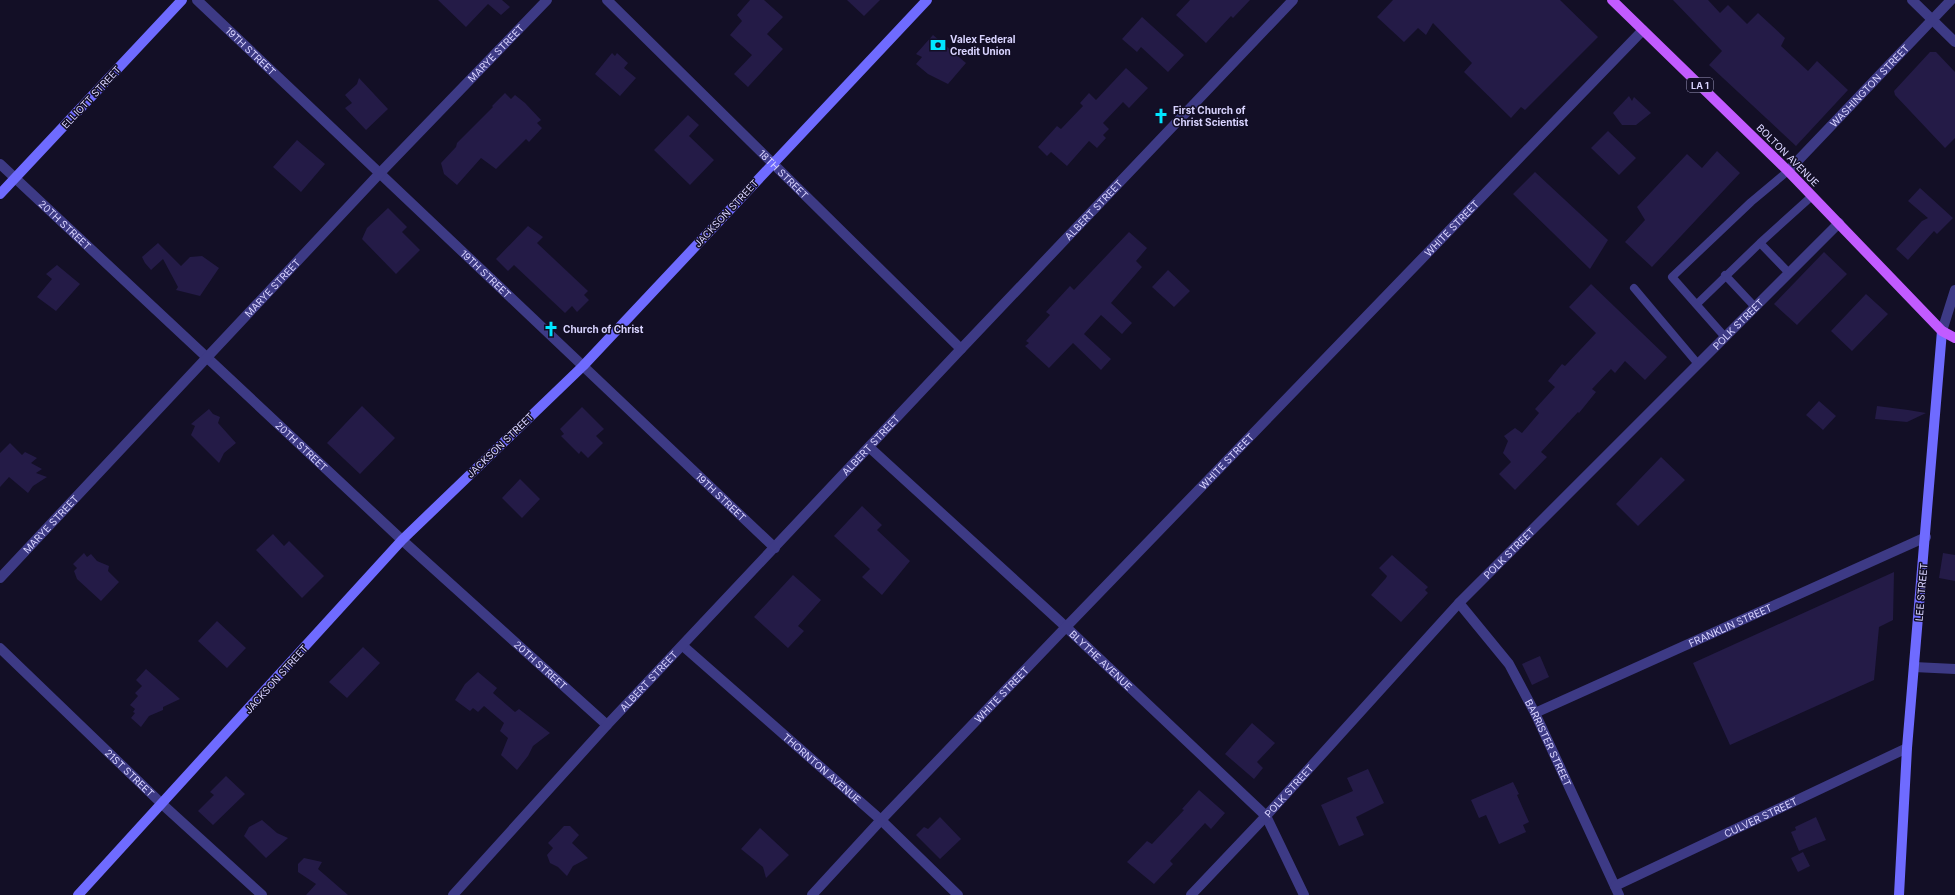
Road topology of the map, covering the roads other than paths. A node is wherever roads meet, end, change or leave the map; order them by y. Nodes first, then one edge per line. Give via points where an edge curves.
1 (182, 0) edge
2 (197, 0) edge
3 (547, 0) edge
4 (607, 0) edge
5 (927, 0) edge
6 (1293, 0) edge
7 (1612, 0) edge
8 (1912, 0) edge
9 (1951, 0) edge
10 (1932, 20) junction
11 (1643, 30) junction
12 (1955, 42) edge
13 (0, 164) edge
14 (773, 164) junction
15 (1788, 171) junction
16 (380, 173) junction
17 (15, 178) junction
18 (0, 194) edge
19 (1812, 196) junction
20 (1839, 223) junction
21 (1760, 243) junction
22 (1789, 273) junction
23 (1725, 275) junction
24 (1634, 288) dead end
25 (1955, 290) edge
26 (1697, 304) junction
27 (1755, 307) junction
28 (1942, 331) junction
29 (1725, 337) junction
30 (1955, 338) edge
31 (961, 349) junction
32 (208, 357) junction
33 (1698, 364) junction
34 (583, 366) junction
35 (870, 447) junction
36 (1926, 537) junction
37 (402, 540) junction
38 (775, 548) junction
39 (0, 578) edge
40 (1458, 603) junction
41 (1066, 627) junction
42 (683, 646) junction
43 (0, 648) edge
44 (1914, 667) junction
45 (1955, 669) edge
46 (1534, 713) junction
47 (607, 725) junction
48 (1907, 748) junction
49 (162, 804) junction
50 (1266, 816) junction
51 (881, 820) junction
52 (1617, 891) edge
53 (78, 895) edge
54 (262, 895) edge
55 (453, 895) edge
56 (812, 895) edge
57 (958, 895) edge
58 (1191, 895) edge
59 (1304, 895) edge
60 (1899, 895) edge

1 - 17 main road, ELLIOTT STREET
2 - 16 street, 19TH STREET
3 - 16 street, MARYE STREET
4 - 14 street, 18TH STREET
5 - 14 main road, JACKSON STREET
6 - 31 street, ALBERT STREET
7 - 11 main road, BOLTON AVENUE / LA 1
8 - 10 street
9 - 10 street, WASHINGTON STREET
10 - 12 street
10 - 15 street, WASHINGTON STREET
11 - 15 main road, BOLTON AVENUE / LA 1
11 - 41 street, WHITE STREET
13 - 17 street, 20TH STREET
14 - 31 street, 18TH STREET
14 - 34 main road, JACKSON STREET
15 - 19 main road, BOLTON AVENUE / LA 1
15 - 26 lane via 1751,202 1672,277
16 - 32 street, MARYE STREET
16 - 34 street, 19TH STREET
17 - 18 main road, ELLIOTT STREET
17 - 32 street, 20TH STREET
19 - 20 main road, BOLTON AVENUE / LA 1
19 - 21 lane
20 - 22 street, POLK STREET
20 - 28 main road, BOLTON AVENUE / LA 1
21 - 22 lane
21 - 23 lane
22 - 27 street, POLK STREET
23 - 26 lane
23 - 27 lane
24 - 33 lane
25 - 28 street, LEE STREET
26 - 29 lane
27 - 29 street, POLK STREET
28 - 30 main road, LA 1
28 - 36 main road, LEE STREET
29 - 33 street, POLK STREET
31 - 35 street, ALBERT STREET
32 - 37 street, 20TH STREET
32 - 39 street, MARYE STREET
33 - 40 street, POLK STREET
34 - 37 main road, JACKSON STREET
34 - 38 street, 19TH STREET
35 - 38 street, ALBERT STREET
35 - 41 street, BLYTHE AVENUE
36 - 44 main road, LEE STREET
36 - 46 street, FRANKLIN STREET
37 - 47 street, 20TH STREET
37 - 49 main road, JACKSON STREET
38 - 42 street, ALBERT STREET
40 - 46 street, BARRISTER STREET via 1509,664
40 - 50 street, POLK STREET
41 - 50 street, BLYTHE AVENUE
41 - 51 street, WHITE STREET
42 - 47 street, ALBERT STREET
42 - 51 street, THORNTON AVENUE
43 - 49 street, 21ST STREET
44 - 45 street
44 - 48 main road, LEE STREET
46 - 52 street, BARRISTER STREET
47 - 55 street, ALBERT STREET
48 - 52 street, CULVER STREET
48 - 60 main road, LEE STREET
49 - 53 main road, JACKSON STREET
49 - 54 street, 21ST STREET
50 - 58 street, POLK STREET
50 - 59 street, BLYTHE AVENUE
51 - 56 street, WHITE STREET
51 - 57 street, THORNTON AVENUE

